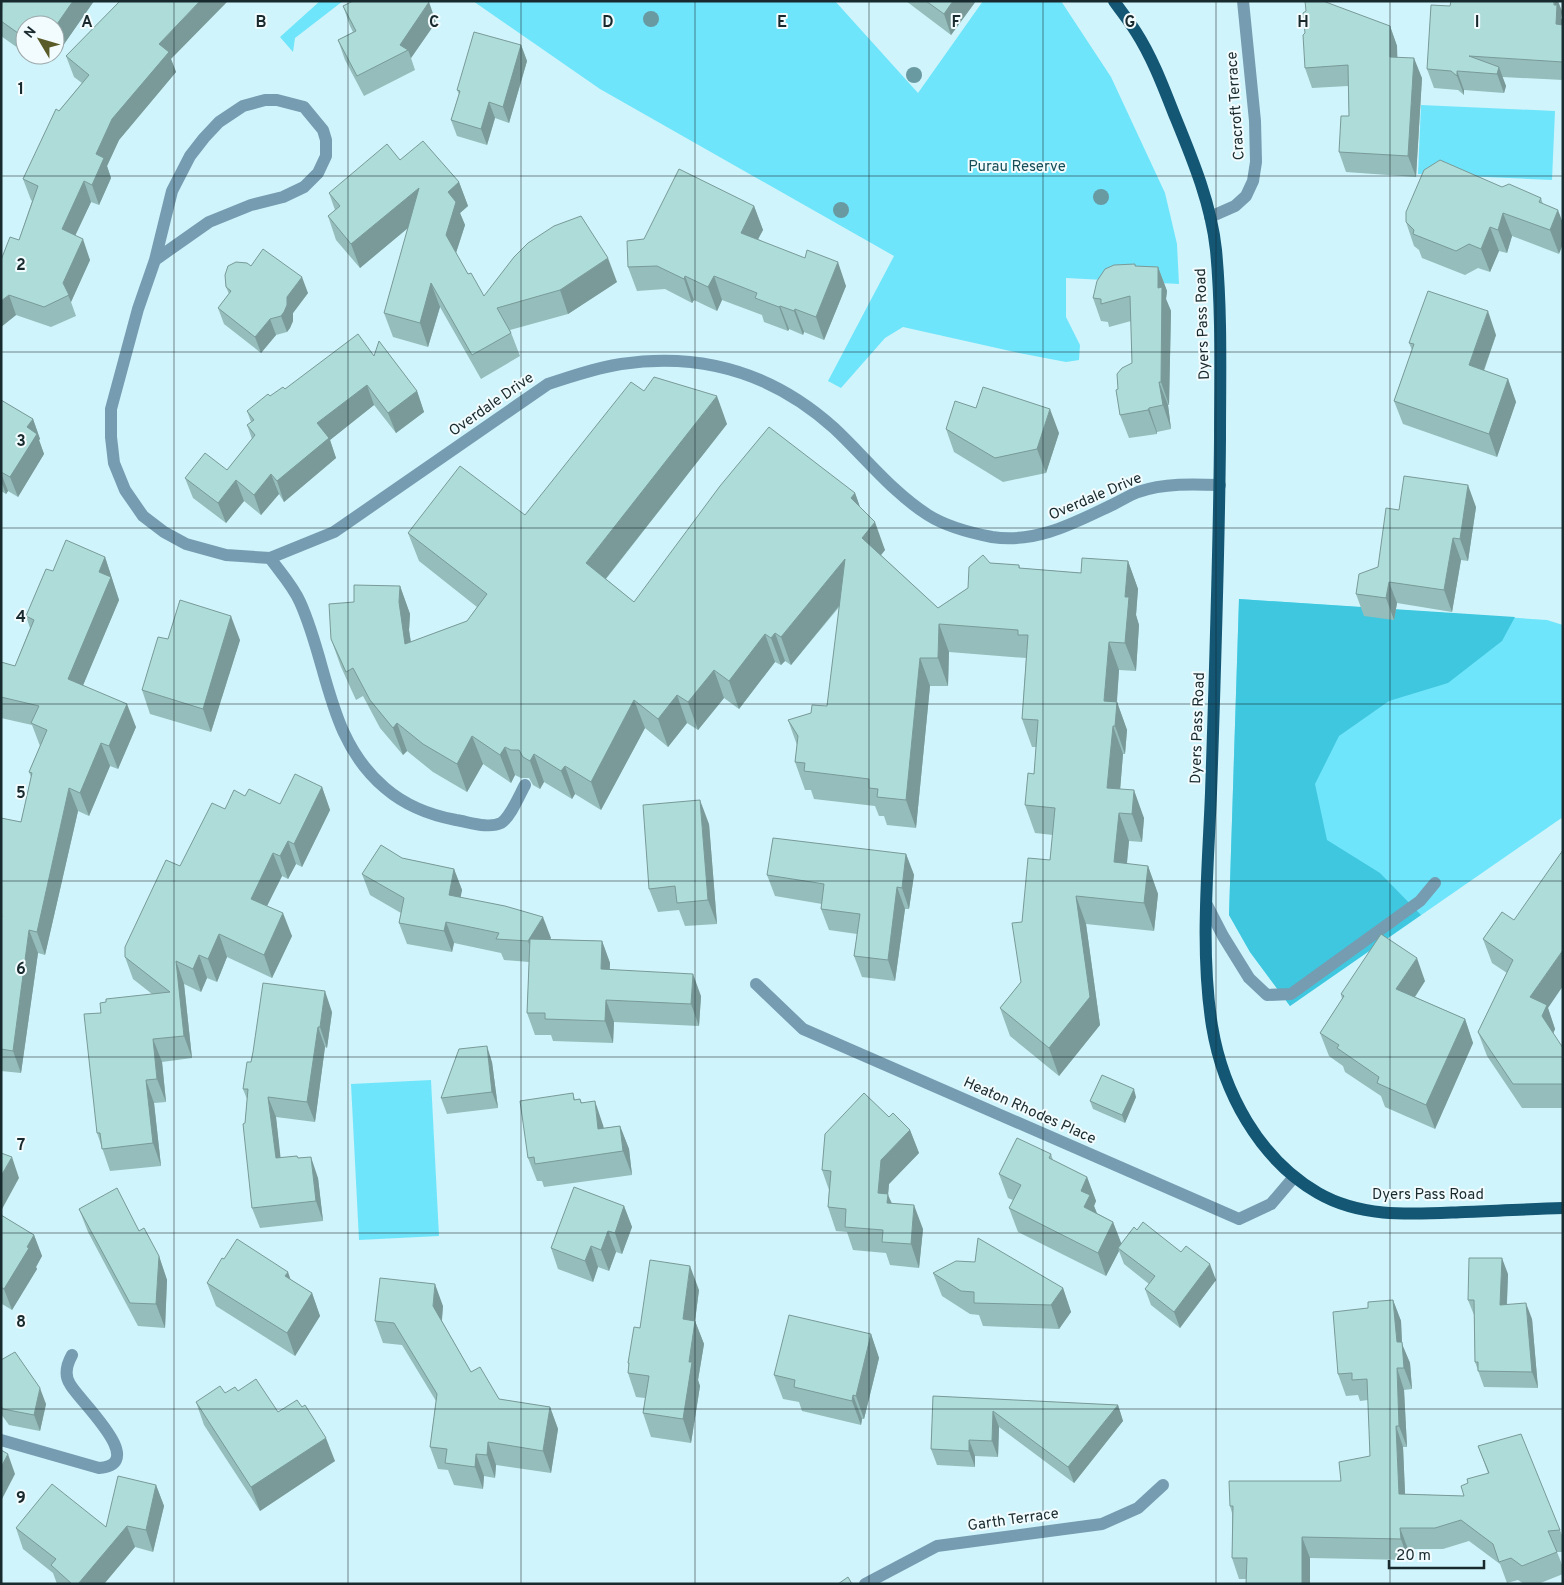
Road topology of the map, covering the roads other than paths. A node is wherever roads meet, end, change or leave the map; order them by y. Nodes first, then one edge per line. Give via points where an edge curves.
1 (1114, 1) edge
2 (1244, 1) edge
3 (1210, 217) junction
4 (155, 260) junction
5 (1220, 485) junction
6 (270, 558) junction
7 (525, 785) edge
8 (1435, 883) dead end
9 (1207, 905) junction
10 (756, 984) dead end
11 (1294, 1177) junction
12 (1563, 1208) edge
13 (72, 1355) dead end
14 (1, 1440) edge
15 (1163, 1485) dead end
16 (865, 1584) edge

1 - 3 main road, Dyers Pass Road via 1138,34 1164,88 1192,159
2 - 3 street, Cracroft Terrace via 1256,162 1246,196 1235,206
3 - 5 main road, Dyers Pass Road via 1216,248 1219,300
4 - 4 street, Overdale Drive via 172,191 190,156 219,122 244,106 265,100 285,100 304,107 324,130 326,156 318,173 304,187 283,198 246,206 209,222
4 - 6 street, Overdale Drive via 111,408 114,463 125,490 143,516 164,532 186,544 226,556
5 - 6 street, Overdale Drive via 1169,486 1138,492 1042,535 993,537 955,528 929,515 893,488 834,428 778,388 740,371 699,362 659,360 620,364 548,384 334,532
5 - 9 main road, Dyers Pass Road
6 - 7 street via 299,600 348,744 375,780 391,794 423,812 492,825 508,816
8 - 9 street via 1420,901 1291,994 1267,995 1249,978
9 - 11 main road, Dyers Pass Road via 1207,979 1213,1029 1226,1077 1246,1120 1268,1152
10 - 11 street, Heaton Rhodes Place via 803,1029 1240,1219 1271,1204
11 - 12 main road, Dyers Pass Road via 1320,1194 1350,1207 1381,1214
13 - 14 street via 67,1364 68,1383 111,1435 117,1448 114,1464 99,1468
15 - 16 street, Garth Terrace via 1138,1508 1102,1524 937,1546

